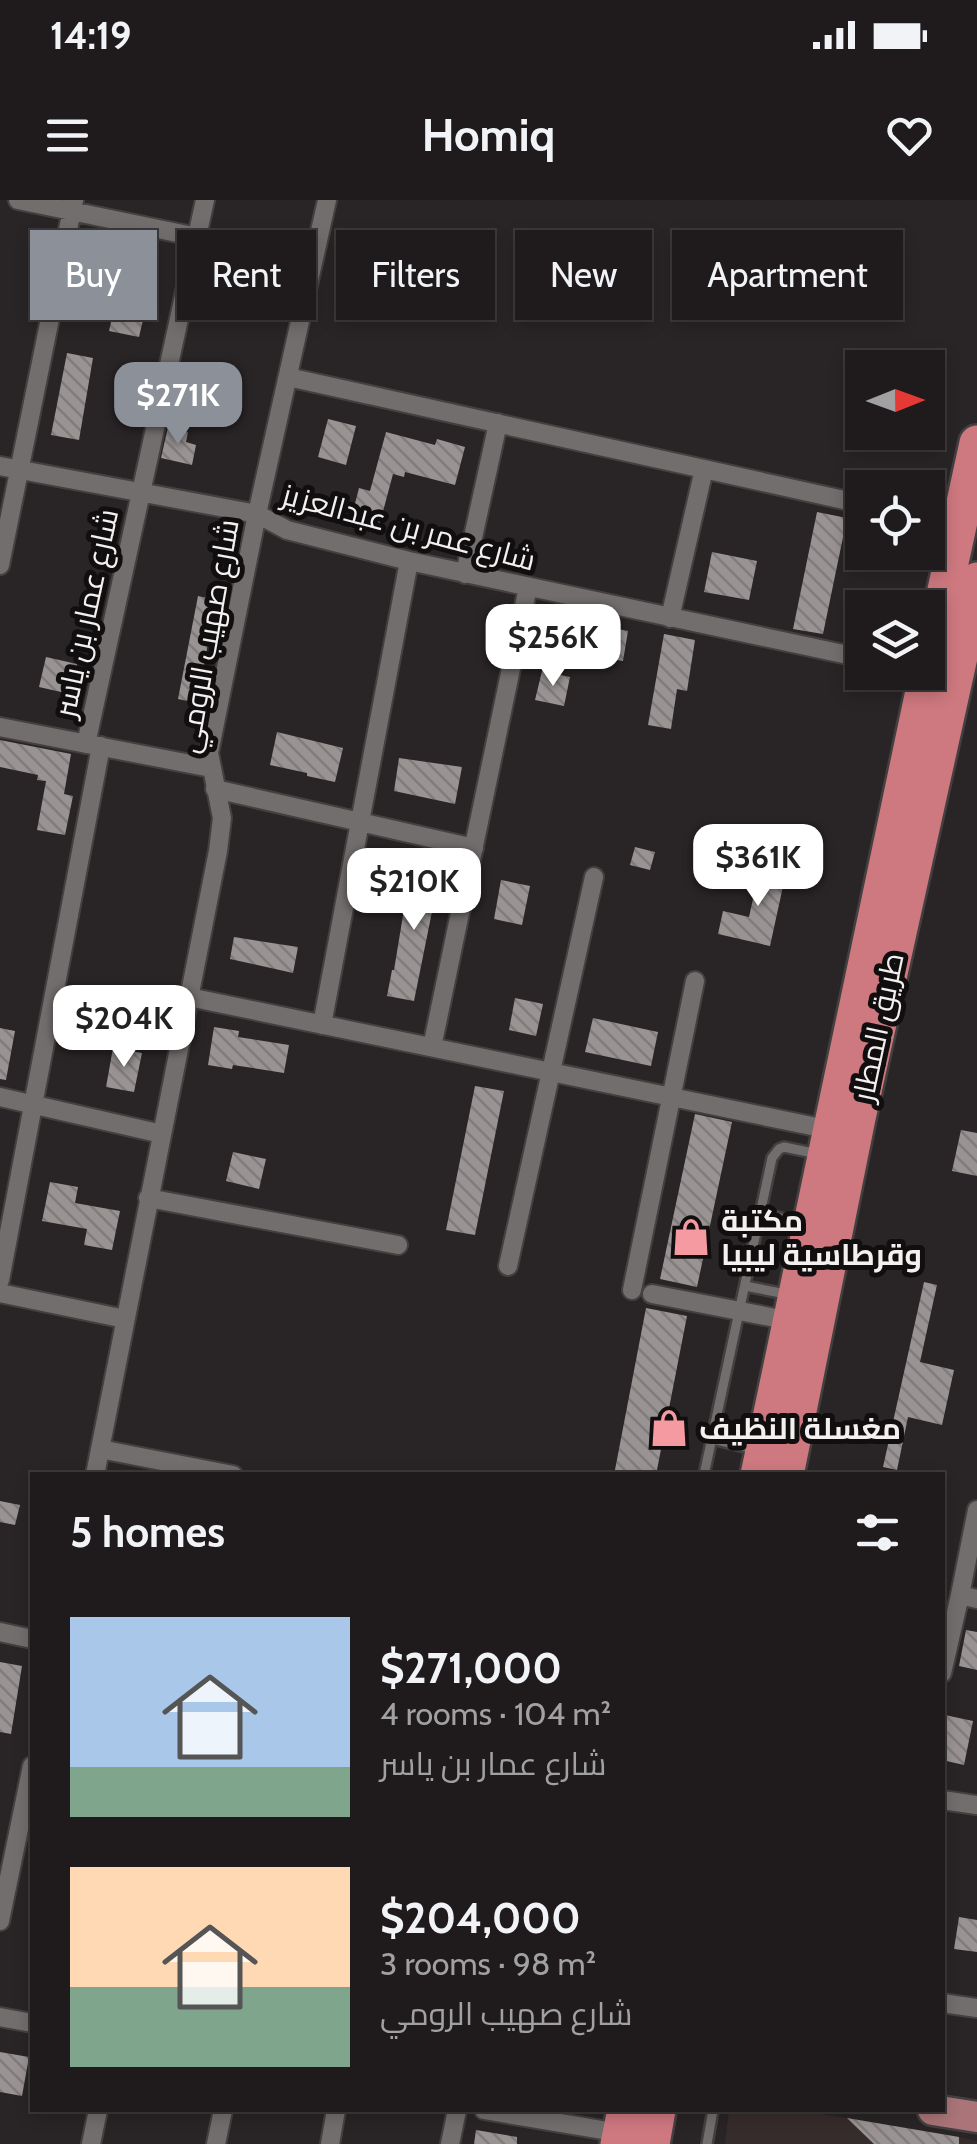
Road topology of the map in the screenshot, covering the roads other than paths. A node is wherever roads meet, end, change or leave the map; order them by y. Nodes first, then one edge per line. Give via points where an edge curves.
1 (18, 200) edge
2 (205, 200) edge
3 (327, 200) edge
4 (72, 206) edge
5 (198, 230) edge
6 (177, 232) edge
7 (316, 252) edge
8 (178, 320) edge
9 (301, 320) edge
10 (288, 376) junction
11 (498, 422) junction
12 (977, 443) edge
13 (9, 468) edge
14 (704, 468) junction
15 (141, 492) junction
16 (845, 500) edge
17 (257, 514) junction
18 (945, 516) edge
19 (409, 561) junction
20 (0, 565) edge
21 (465, 574) junction
22 (977, 580) edge
23 (528, 587) junction
24 (670, 618) junction
25 (845, 654) edge
26 (923, 690) edge
27 (0, 728) edge
28 (93, 745) junction
29 (210, 768) junction
30 (215, 789) junction
31 (360, 822) junction
32 (474, 848) junction
33 (594, 877) dead end
34 (695, 981) dead end
35 (189, 998) junction
36 (322, 1025) junction
37 (432, 1048) junction
38 (551, 1072) junction
39 (671, 1097) junction
40 (0, 1098) edge
41 (34, 1105) junction
42 (162, 1134) junction
43 (828, 1143) junction
44 (148, 1198) junction
45 (760, 1213) junction
46 (810, 1226) junction
47 (398, 1246) dead end
48 (508, 1266) dead end
49 (0, 1280) edge
50 (745, 1286) junction
51 (632, 1290) dead end
52 (0, 1293) edge
53 (652, 1294) dead end
54 (793, 1308) junction
55 (739, 1311) junction
56 (125, 1318) junction
57 (712, 1440) junction
58 (100, 1449) junction
59 (769, 1467) edge
60 (95, 1472) edge
61 (215, 1472) edge
62 (705, 1472) edge
63 (977, 1510) edge
64 (968, 1597) edge
65 (0, 1632) edge
66 (30, 1639) edge
67 (945, 1665) edge
68 (30, 1776) edge
69 (945, 1801) edge
70 (977, 1806) edge
71 (0, 1921) edge
72 (945, 2003) edge
73 (977, 2008) edge
74 (0, 2017) edge
75 (30, 2023) edge
76 (98, 2112) edge
77 (223, 2112) edge
78 (336, 2112) edge
79 (457, 2112) edge
80 (497, 2112) edge
81 (655, 2112) edge
82 (713, 2112) edge
83 (943, 2112) edge
84 (977, 2118) edge
85 (629, 2133) edge
86 (91, 2144) edge
87 (216, 2144) edge
88 (330, 2144) edge
89 (450, 2144) edge
90 (707, 2144) edge

1 - 4 street
2 - 5 street, شارع عمار بن ياسر
3 - 7 street, شارع صهيب الرومي
4 - 6 street
4 - 13 street
8 - 15 street, شارع عمار بن ياسر
9 - 10 street, شارع صهيب الرومي
10 - 11 street
10 - 17 street, شارع صهيب الرومي
11 - 14 street
11 - 21 street
12 - 18 highway, طريق المطار
13 - 15 street, شارع عمر بن عبدالعزيز
13 - 20 street
14 - 16 street
14 - 24 street
15 - 17 street, شارع عمر بن عبدالعزيز
15 - 28 street, شارع عمار بن ياسر
17 - 19 street, شارع عمر بن عبدالعزيز via 286,530
17 - 29 street, شارع صهيب الرومي
19 - 21 street, شارع عمر بن عبدالعزيز
19 - 31 street
21 - 23 street, شارع عمر بن عبدالعزيز
22 - 59 highway, طريق المطار via 858,1118
23 - 24 street, شارع عمر بن عبدالعزيز
23 - 32 street
24 - 25 street, شارع عمر بن عبدالعزيز
26 - 43 highway, طريق المطار
27 - 28 street
28 - 29 street
28 - 41 street, شارع عمار بن ياسر
29 - 30 street, شارع صهيب الرومي
30 - 31 street
30 - 35 street, شارع صهيب الرومي via 222,818 218,851
31 - 32 street
31 - 36 street
32 - 37 street
33 - 38 street
34 - 39 street
35 - 36 street
35 - 42 street, شارع صهيب الرومي
36 - 37 street
37 - 38 street
38 - 39 street
38 - 48 street
39 - 43 street
39 - 51 street
40 - 41 street
41 - 42 street
41 - 49 street, شارع عمار بن ياسر
42 - 44 street, شارع صهيب الرومي
43 - 45 lane via 778,1149
43 - 46 highway, طريق المطار
44 - 47 street
44 - 56 street, شارع صهيب الرومي
45 - 46 lane
45 - 50 lane
46 - 54 highway, طريق المطار
50 - 54 lane
50 - 55 lane
52 - 56 street
53 - 55 street
54 - 55 street
54 - 59 highway, طريق المطار
55 - 57 lane
56 - 58 street, شارع صهيب الرومي
57 - 59 lane
57 - 62 lane
58 - 60 street
58 - 61 street
63 - 64 street
64 - 67 street
65 - 66 street
68 - 71 street
69 - 70 street
72 - 73 street
74 - 75 street
76 - 86 street
77 - 87 street
78 - 88 street
79 - 89 street
80 - 85 street
81 - 85 highway
82 - 90 lane
83 - 84 main road

